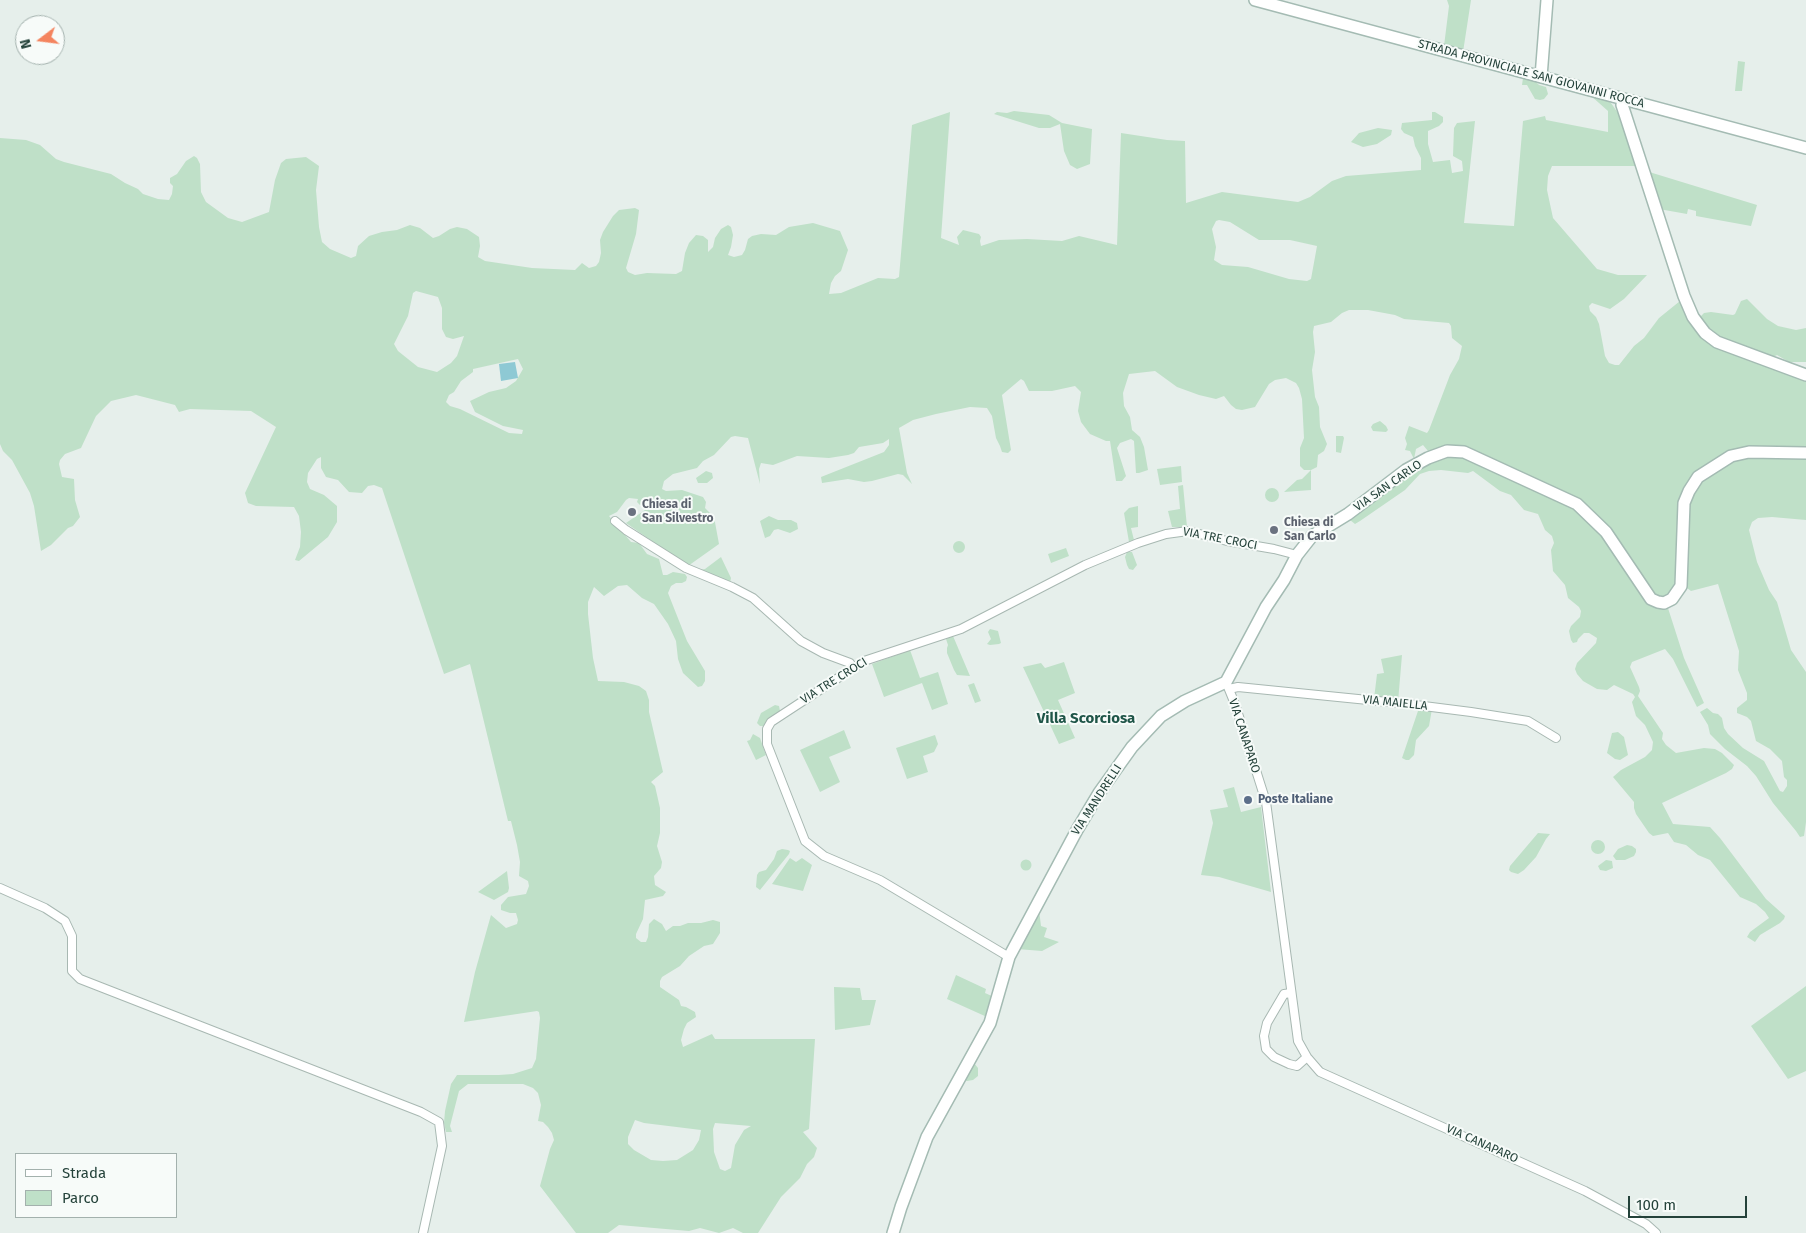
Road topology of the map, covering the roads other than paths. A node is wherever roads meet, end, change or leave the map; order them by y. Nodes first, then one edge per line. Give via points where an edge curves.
1 (1255, 0) edge
2 (1547, 0) edge
3 (1541, 77) junction
4 (1623, 99) junction
5 (1806, 148) edge
6 (1806, 376) edge
7 (1806, 454) edge
8 (615, 521) dead end
9 (1297, 555) junction
10 (853, 668) junction
11 (1228, 685) junction
12 (1556, 738) dead end
13 (0, 888) edge
14 (1009, 957) junction
15 (1291, 993) junction
16 (1307, 1057) junction
17 (423, 1233) edge
18 (893, 1233) edge
19 (1656, 1233) edge

1 - 3 street, STRADA PROVINCIALE SAN GIOVANNI ROCCA
2 - 3 street
3 - 4 street, STRADA PROVINCIALE SAN GIOVANNI ROCCA
4 - 5 street, STRADA PROVINCIALE SAN GIOVANNI ROCCA
4 - 6 street via 1625,114 1693,318 1717,342
7 - 9 street, VIA SAN CARLO via 1749,452 1731,456 1698,478 1684,503 1681,586 1672,599 1664,603 1651,598 1606,532 1576,504 1464,452 1446,451 1406,470 1348,514 1312,536
8 - 10 street via 686,568 753,598 801,641 850,663
9 - 10 street, VIA TRE CROCI via 1188,531 1166,534 1085,564 961,629 870,659
9 - 11 street, VIA CANAPARO via 1266,607
10 - 14 street, VIA TRE CROCI via 776,718 767,729 767,744 805,841 824,856 880,880
11 - 12 street, VIA MAIELLA via 1408,704 1528,721
11 - 14 street, VIA MANDRELLI via 1185,701 1161,716 1132,747 1099,792
11 - 15 street, VIA CANAPARO via 1266,802
13 - 17 street via 45,908 65,921 72,936 72,971 80,979 421,1112 439,1122 442,1146
14 - 18 street, VIA MANDRELLI via 990,1023 927,1137
15 - 16 street, VIA CANAPARO via 1298,1041
15 - 16 street via 1284,994 1267,1023 1266,1049 1274,1057 1297,1066
16 - 19 street, VIA CANAPARO via 1320,1072 1585,1190 1646,1224

